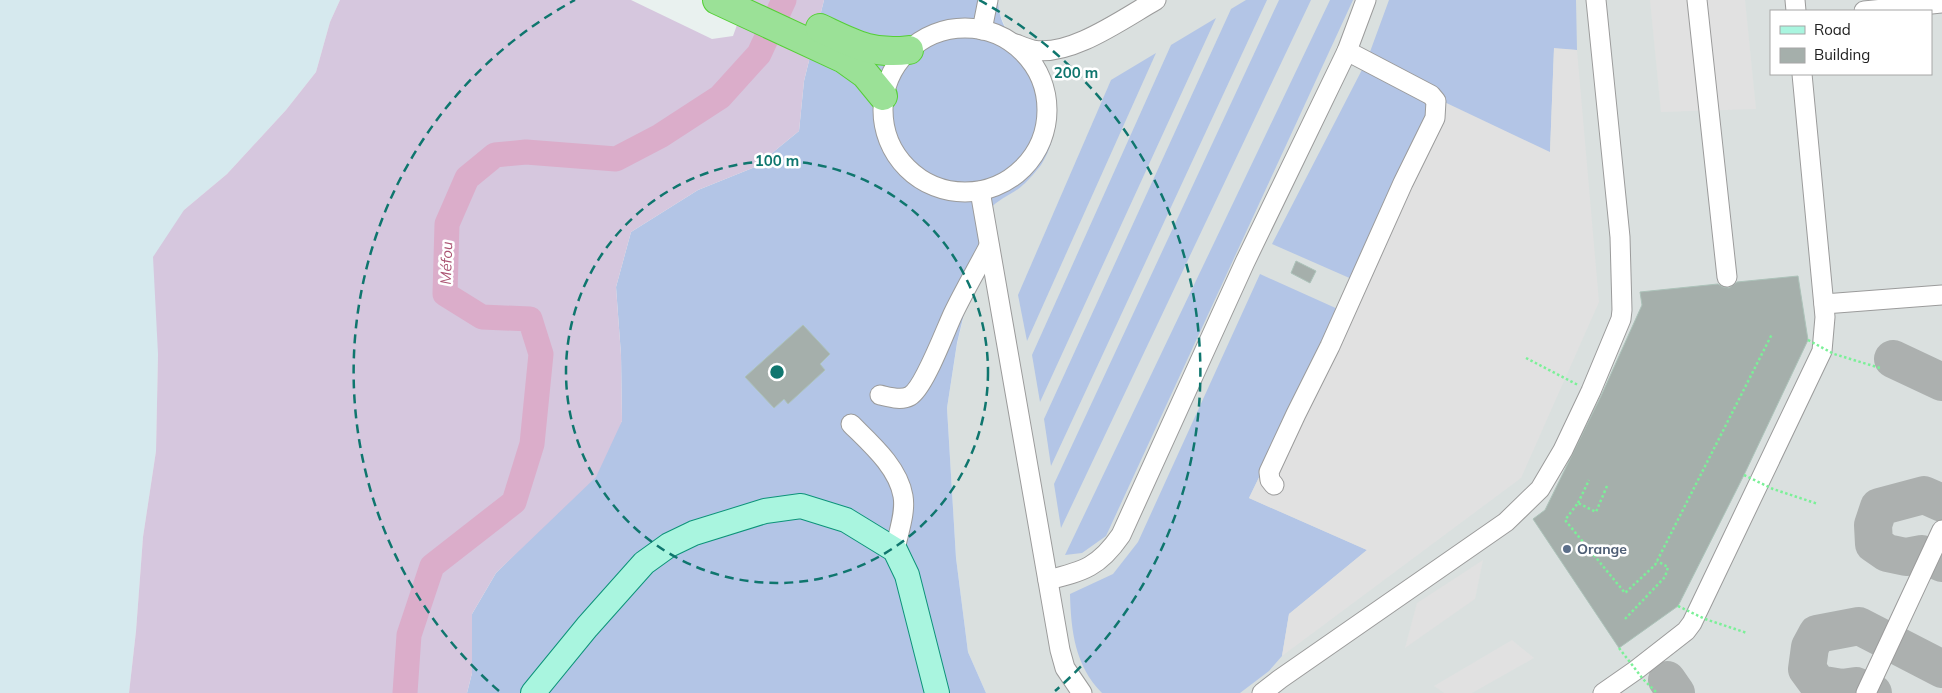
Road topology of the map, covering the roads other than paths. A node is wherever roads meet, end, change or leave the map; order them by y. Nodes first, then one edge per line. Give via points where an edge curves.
1 (717, 0) edge
2 (759, 0) edge
3 (988, 0) edge
4 (1156, 0) edge
5 (1366, 0) edge
6 (1596, 0) edge
7 (1697, 0) edge
8 (1942, 3) edge
9 (1874, 10) edge
10 (982, 30) junction
11 (1010, 42) junction
12 (847, 50) junction
13 (909, 50) junction
14 (1347, 51) junction
15 (1802, 75) edge
16 (883, 96) junction
17 (980, 191) junction
18 (989, 246) junction
19 (1726, 277) dead end
20 (1942, 295) edge
21 (1824, 304) junction
22 (880, 395) dead end
23 (852, 424) dead end
24 (1274, 485) dead end
25 (1942, 530) edge
26 (895, 550) junction
27 (1048, 580) junction
28 (533, 693) edge
29 (937, 693) edge
30 (1082, 693) edge
31 (1262, 693) edge
32 (1603, 693) edge
33 (1866, 693) edge

1 - 12 highway
2 - 12 highway
3 - 10 street
4 - 11 street via 1080,43 1052,51 1033,50
5 - 14 street
6 - 31 street via 1620,237 1622,310 1591,391 1563,450 1540,489 1513,515
7 - 19 street
8 - 9 street
10 - 11 street
10 - 13 street via 943,31 921,40
11 - 17 street via 1022,50 1039,74 1048,101 1046,130 1035,156 1026,167 1002,184
12 - 13 highway
12 - 16 highway
13 - 16 street via 892,71
14 - 24 street via 1431,95 1436,101 1435,118 1280,447 1270,472
14 - 27 street via 1245,262 1121,535 1096,564 1080,572
15 - 21 street
16 - 17 street via 887,136 902,164 941,190
17 - 18 street
18 - 22 street via 918,387 910,396 895,399
18 - 27 street
20 - 21 street
21 - 32 street via 1822,351 1692,623 1686,631
23 - 26 street via 898,479 903,504
25 - 33 street
26 - 28 main road via 846,520 801,506 766,511 694,533 669,545 644,563
26 - 29 main road via 907,575
27 - 30 street via 1065,668

